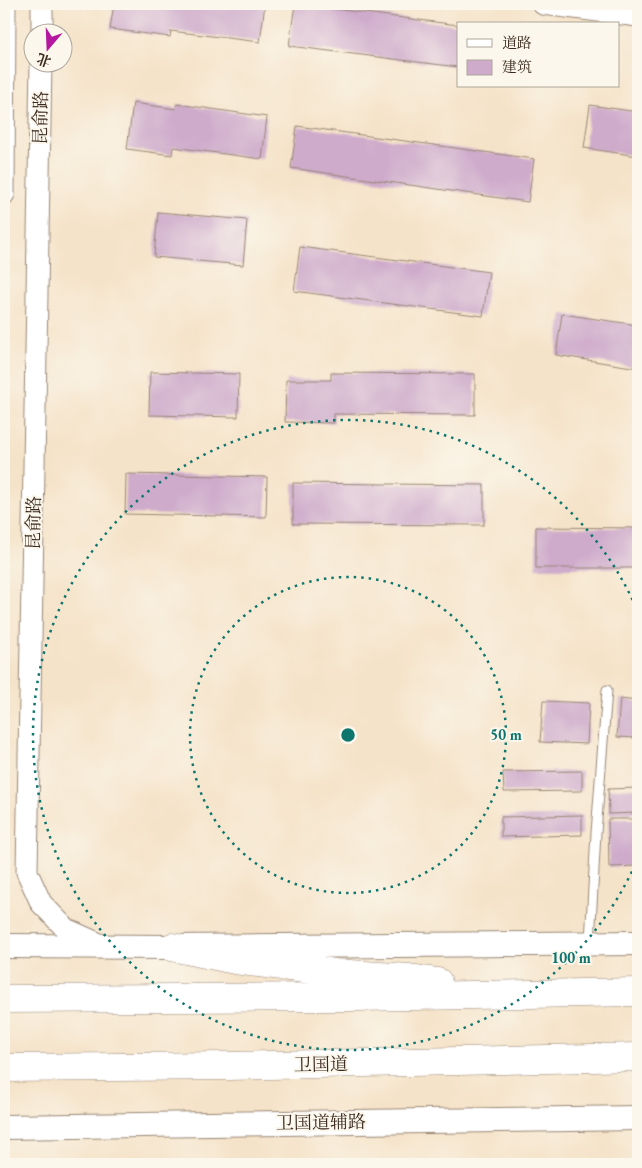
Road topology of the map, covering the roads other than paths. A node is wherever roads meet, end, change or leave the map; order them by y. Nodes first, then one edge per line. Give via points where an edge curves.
1 (42, 4) edge
2 (543, 4) edge
3 (5, 5) edge
4 (638, 16) edge
5 (42, 22) edge
6 (41, 72) edge
7 (4, 194) edge
8 (607, 690) dead end
9 (590, 943) junction
10 (638, 943) edge
11 (4, 946) edge
12 (104, 946) junction
13 (172, 947) junction
14 (638, 992) edge
15 (488, 995) junction
16 (4, 999) edge
17 (638, 1057) edge
18 (4, 1068) edge
19 (638, 1118) edge
20 (4, 1127) edge

1 - 5 street
2 - 4 street
3 - 7 street, 昆俞路
6 - 12 street, 昆俞路 via 28,872 41,903 66,929
8 - 9 lane
9 - 10 main road
9 - 13 main road
11 - 12 main road
12 - 13 main road
13 - 15 highway via 235,960 335,973 409,978
14 - 15 highway
15 - 16 highway
17 - 18 highway, 卫国道
19 - 20 main road, 卫国道辅路

